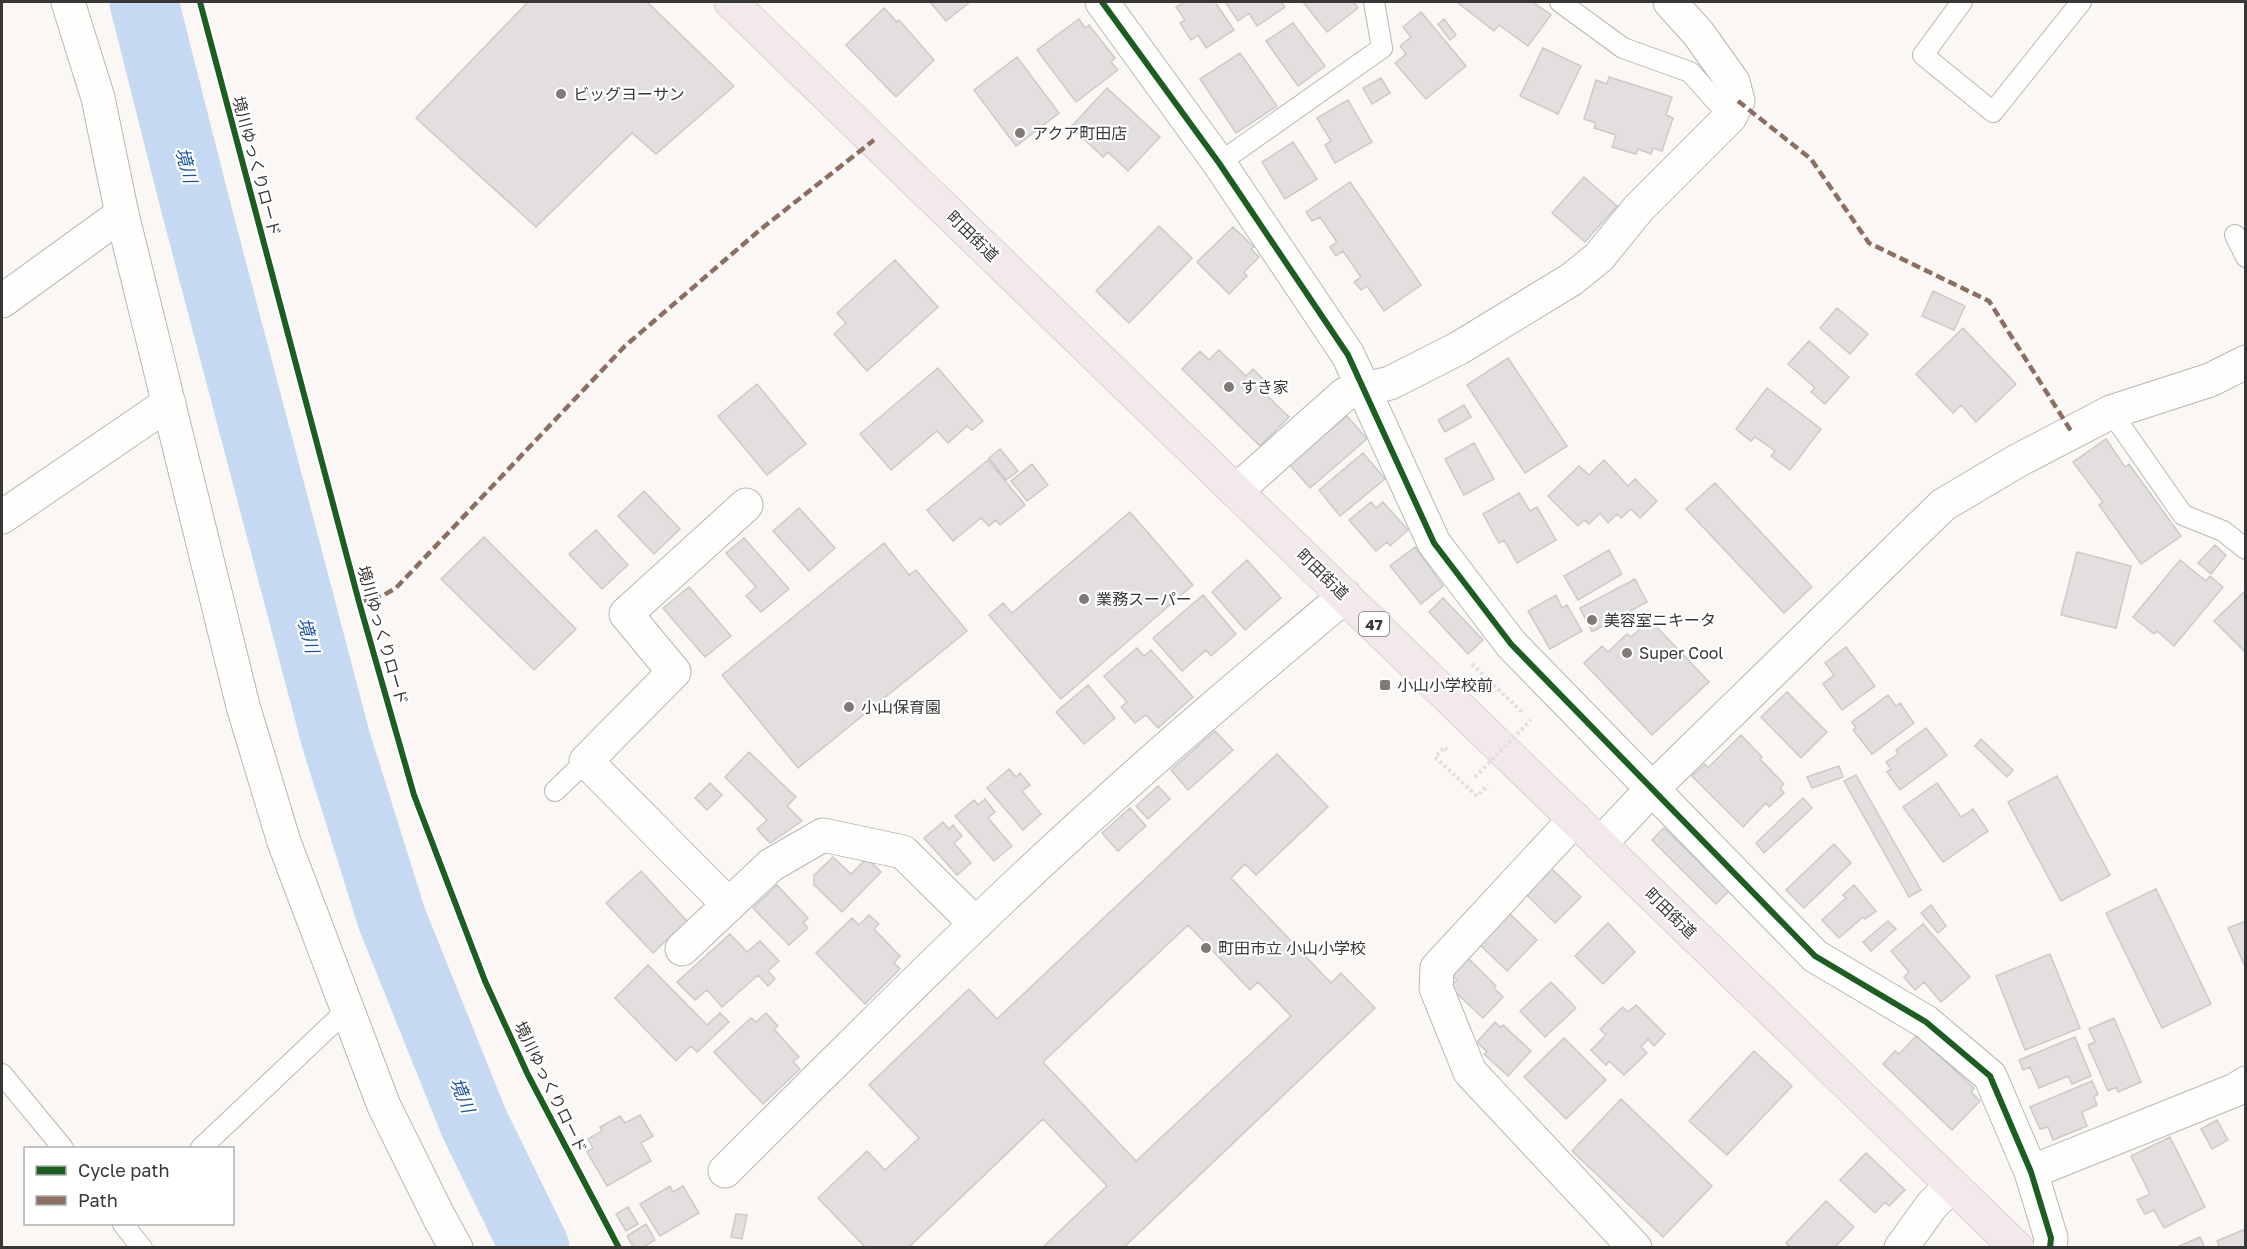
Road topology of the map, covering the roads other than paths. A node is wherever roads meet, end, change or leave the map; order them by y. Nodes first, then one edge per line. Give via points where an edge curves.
1 (68, 2) edge
2 (731, 2) edge
3 (1102, 2) edge
4 (1374, 2) edge
5 (1560, 2) edge
6 (1670, 2) edge
7 (1962, 2) edge
8 (2080, 2) edge
9 (1730, 117) junction
10 (1219, 163) junction
11 (122, 214) junction
12 (2235, 235) dead end
13 (2246, 257) edge
14 (2, 301) edge
15 (2246, 362) edge
16 (1364, 390) junction
17 (169, 403) junction
18 (2111, 412) junction
19 (1236, 491) junction
20 (746, 505) dead end
21 (2, 517) edge
22 (2246, 549) edge
23 (1345, 596) junction
24 (586, 761) junction
25 (1653, 788) junction
26 (555, 790) dead end
27 (1575, 819) junction
28 (1600, 844) junction
29 (729, 904) junction
30 (976, 924) junction
31 (682, 949) dead end
32 (347, 1010) junction
33 (2, 1074) edge
34 (2246, 1083) edge
35 (61, 1147) edge
36 (203, 1147) edge
37 (725, 1171) dead end
38 (2031, 1172) junction
39 (1952, 1185) junction
40 (124, 1225) edge
41 (142, 1248) edge
42 (456, 1248) edge
43 (1635, 1248) edge
44 (1901, 1248) edge
45 (2017, 1248) edge
46 (2050, 1248) edge

1 - 11 street via 98,98
2 - 19 main road, 町田街道 / 47
3 - 10 street
4 - 10 lane via 1382,48
5 - 9 lane via 1623,48 1690,72
6 - 9 street via 1733,82 1738,101
7 - 8 lane via 1923,55 1994,112
9 - 16 street via 1638,210 1599,257 1572,279 1459,348 1390,383
10 - 16 street via 1348,355
11 - 14 street
11 - 17 street
12 - 13 lane
15 - 18 street via 2210,380
16 - 19 street via 1345,394
16 - 25 street via 1434,543 1511,644
17 - 21 street
17 - 32 street via 243,706 284,842
18 - 22 lane via 2183,515 2223,531
18 - 25 street via 1943,505
19 - 23 main road, 町田街道 / 47
20 - 24 street via 626,614 674,672
23 - 27 main road, 町田街道 / 47
23 - 30 street via 1110,799
24 - 26 lane
24 - 29 street
25 - 28 street
25 - 38 street via 1815,956 1926,1022 1990,1076
27 - 28 main road, 町田街道 / 47
27 - 43 street via 1437,968 1436,988 1470,1072
28 - 39 main road, 町田街道 / 47
29 - 30 street via 771,865 823,835 903,852
29 - 31 street
30 - 37 street
32 - 36 lane
32 - 42 street via 384,1106
33 - 35 lane
34 - 38 street
38 - 46 street via 2051,1238
39 - 44 street
39 - 45 main road, 町田街道 / 47
40 - 41 lane

